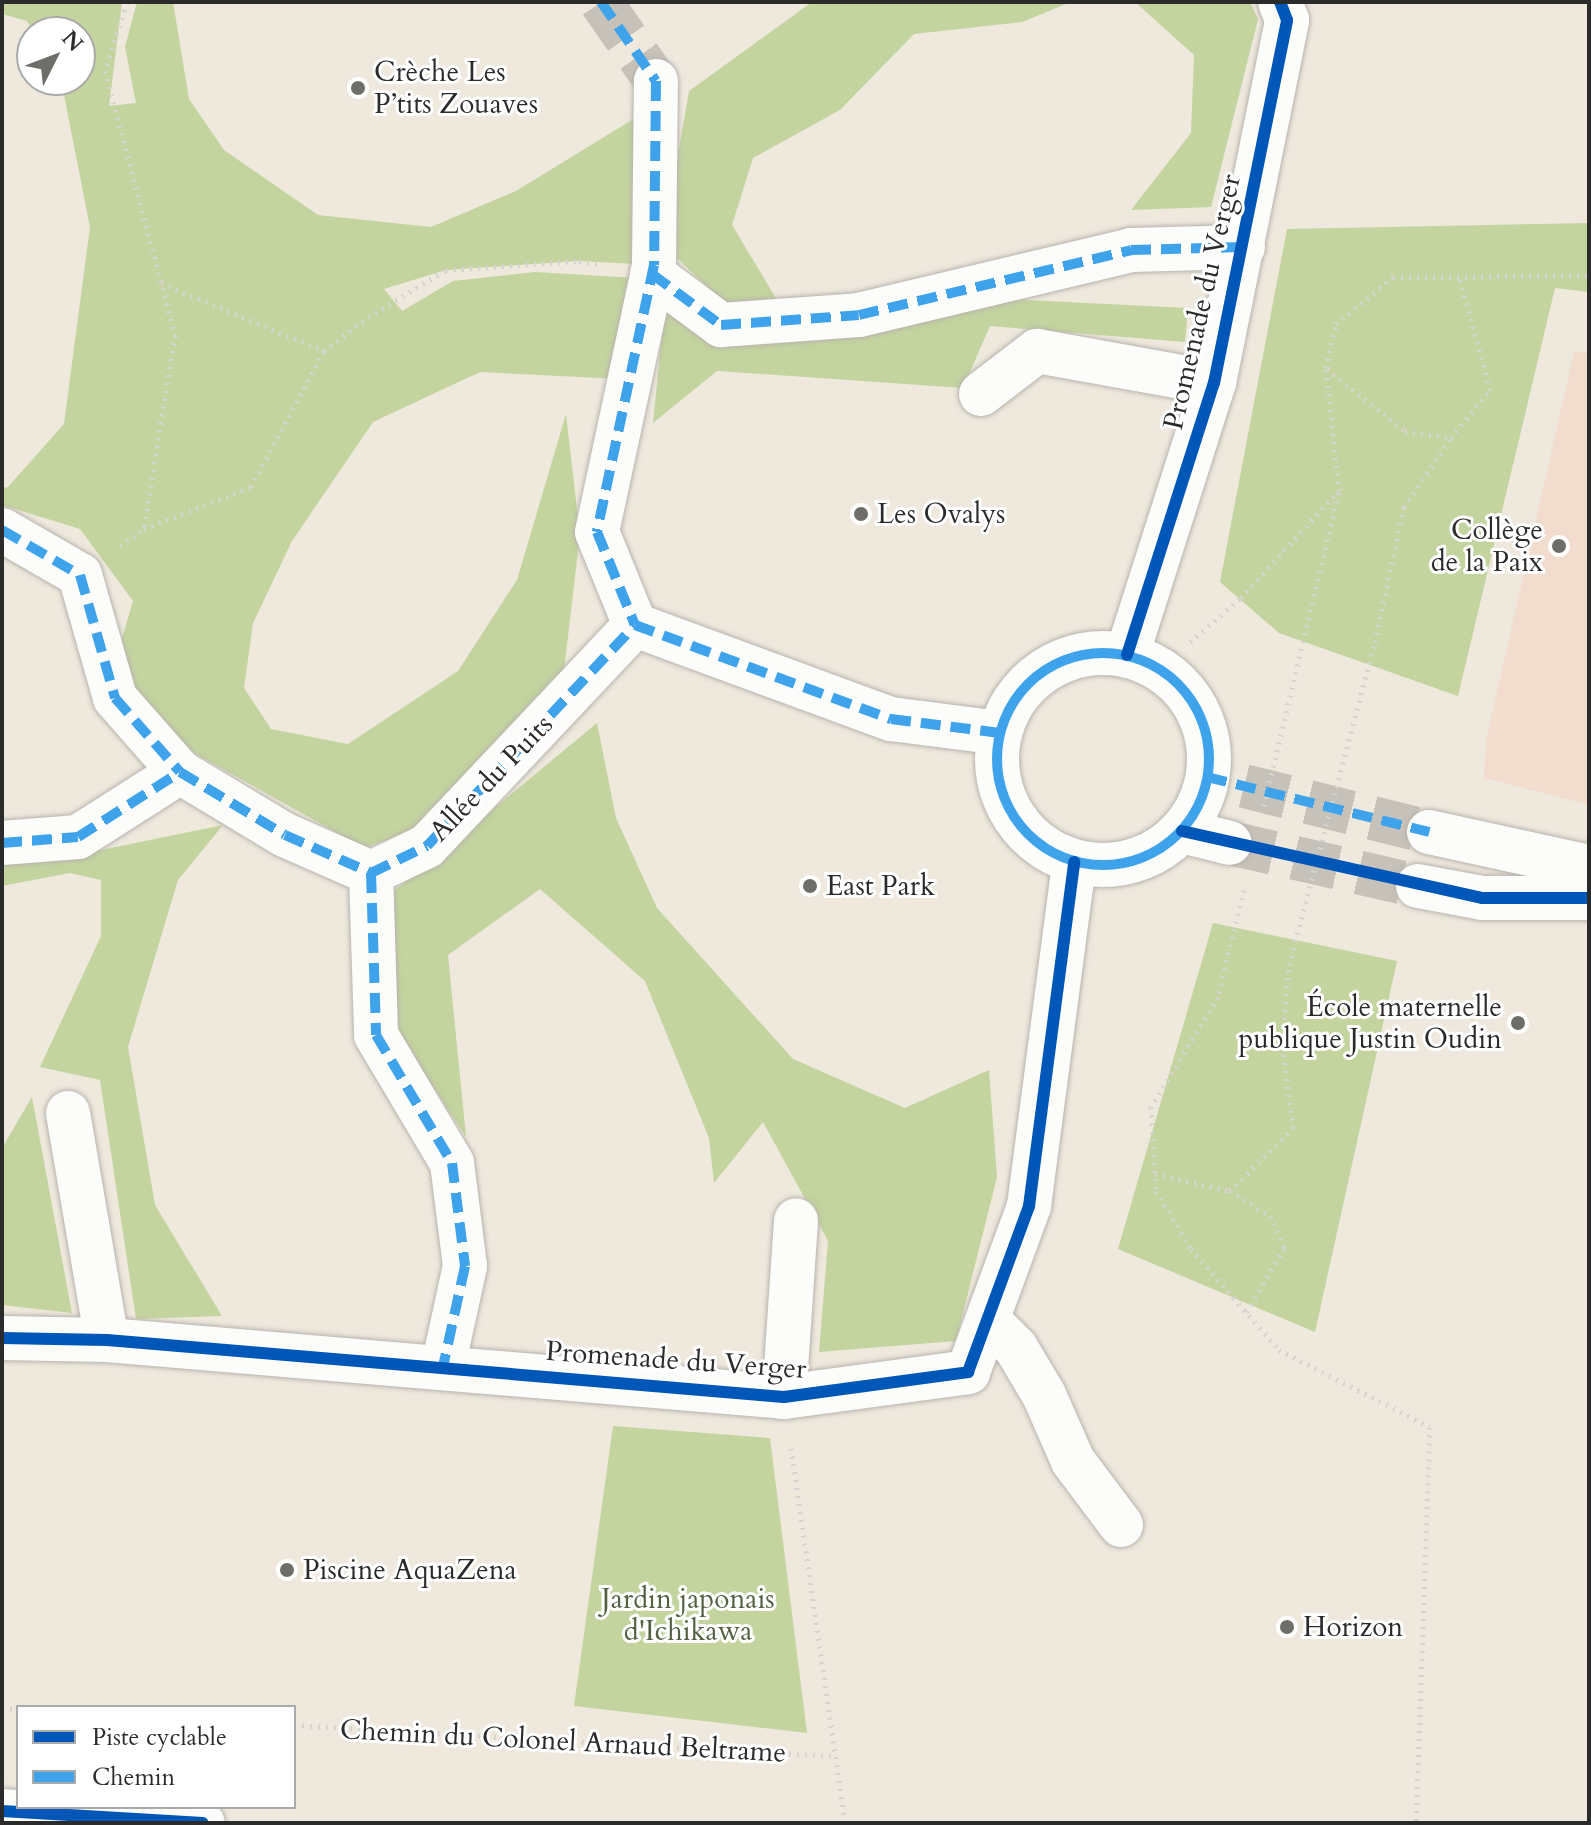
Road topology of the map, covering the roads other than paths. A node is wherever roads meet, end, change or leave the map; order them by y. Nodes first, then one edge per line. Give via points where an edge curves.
1 (1280, 2) edge
2 (656, 81) tunnel mouth
3 (1243, 247) junction
4 (652, 274) junction
5 (1214, 383) junction
6 (981, 394) dead end
7 (2, 530) edge
8 (635, 625) junction
9 (1127, 655) junction
10 (1000, 733) junction
11 (180, 772) junction
12 (1182, 831) junction
13 (1429, 832) tunnel mouth
14 (2, 843) edge
15 (1239, 859) tunnel mouth
16 (1074, 862) junction
17 (1589, 867) edge
18 (371, 873) junction
19 (1418, 886) tunnel mouth
20 (1589, 898) edge
21 (68, 1113) dead end
22 (796, 1220) dead end
23 (988, 1320) junction
24 (2, 1338) edge
25 (107, 1340) junction
26 (443, 1367) junction
27 (784, 1397) junction
28 (1121, 1525) dead end
29 (2, 1811) edge
30 (203, 1823) edge

1 - 3 street, Promenade du Verger via 1287,20
2 - 4 street
3 - 4 street via 1131,250 859,315 721,325
3 - 5 street, Promenade du Verger
4 - 8 street via 597,532
5 - 6 street via 1037,351
5 - 9 street, Promenade du Verger
7 - 11 street via 80,575 115,698
8 - 10 street via 891,719
8 - 18 street, Allée du Puits via 427,846
9 - 10 street via 1094,653 1062,661 1034,678 1013,703
9 - 12 street via 1159,668 1185,692 1203,722 1210,756 1238,792
10 - 16 street via 997,765 1004,798 1020,826 1045,849
11 - 14 street via 78,837
11 - 18 street via 285,835
12 - 15 street
12 - 16 street via 1140,860 1108,866
13 - 17 street
16 - 23 street, Promenade du Verger via 1029,1206
18 - 26 street via 376,1035 452,1163 465,1266
19 - 20 street via 1482,898
21 - 25 street
22 - 27 street
23 - 27 street, Promenade du Verger via 968,1372
23 - 28 street via 1016,1348 1073,1461
24 - 25 street, Promenade du Verger
25 - 26 street, Promenade du Verger
26 - 27 street, Promenade du Verger
29 - 30 street

